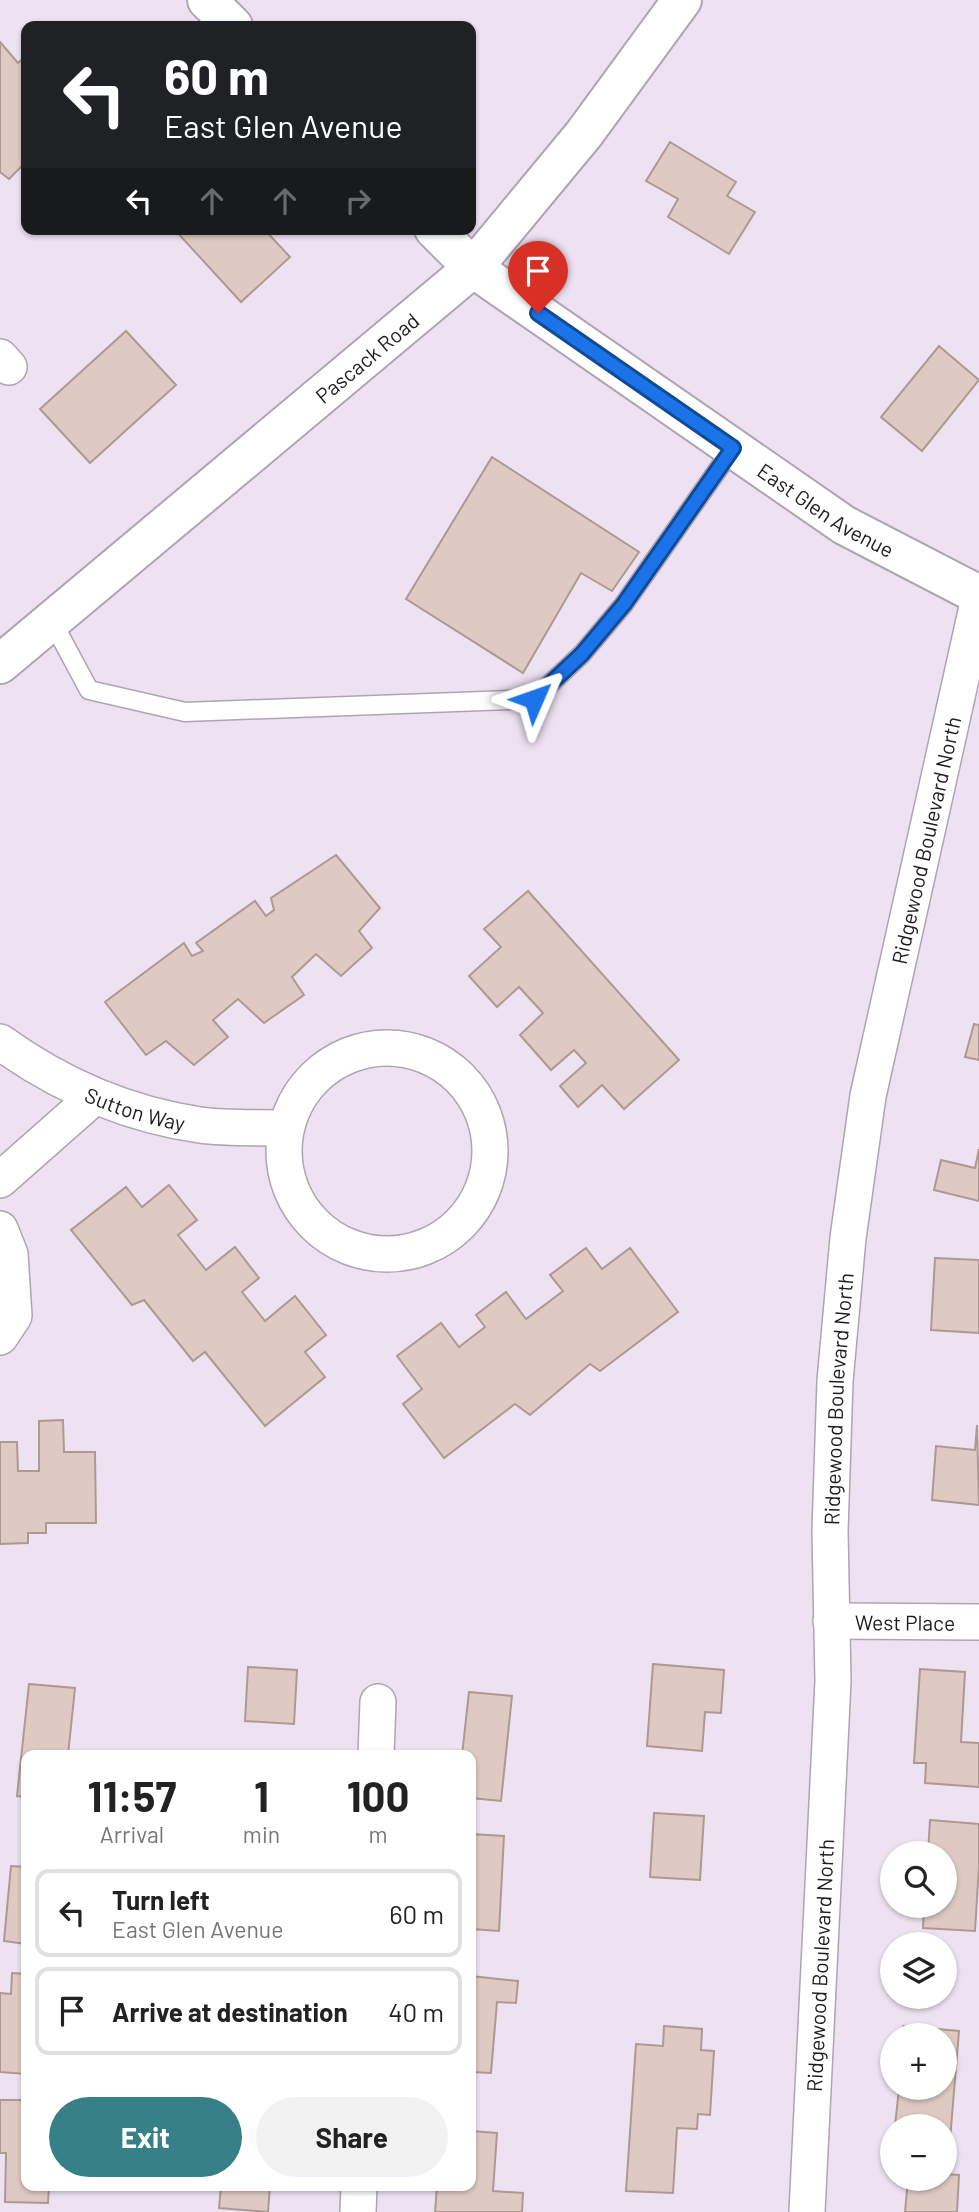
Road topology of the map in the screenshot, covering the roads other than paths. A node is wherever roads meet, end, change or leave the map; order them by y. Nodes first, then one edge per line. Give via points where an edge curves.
1 (207, 0) edge
2 (682, 0) edge
3 (228, 21) edge
4 (440, 235) edge
5 (473, 268) junction
6 (733, 448) junction
7 (979, 596) edge
8 (52, 621) junction
9 (0, 664) edge
10 (0, 1042) edge
11 (94, 1097) junction
12 (286, 1128) junction
13 (0, 1180) edge
14 (0, 1229) edge
15 (0, 1337) edge
16 (831, 1621) junction
17 (979, 1622) edge
18 (378, 1702) dead end
19 (376, 1750) edge
20 (359, 2191) edge
21 (358, 2212) edge
22 (807, 2212) edge

1 - 3 street
2 - 5 street, Pascack Road via 584,134
4 - 5 street, East Glen Avenue
5 - 6 street, East Glen Avenue
5 - 8 street, Pascack Road
6 - 7 street, East Glen Avenue via 844,525
6 - 8 lane via 624,604 582,654 534,699 185,712 89,690
7 - 16 street, Ridgewood Boulevard North via 866,1109 835,1381
8 - 9 street, Pascack Road
10 - 11 street, Sutton Way via 35,1067
11 - 12 street, Sutton Way via 151,1116 203,1126
11 - 13 street
12 - 12 street via 284,1160 289,1180 309,1219 333,1239 363,1252 395,1254 427,1247 454,1230 475,1206 489,1173 490,1137 479,1103 465,1084 427,1055 392,1047 356,1052 324,1069 300,1095
14 - 15 street via 10,1254 14,1316
16 - 17 street, West Place
16 - 22 street, Ridgewood Boulevard North via 833,1681
18 - 19 street
20 - 21 street

